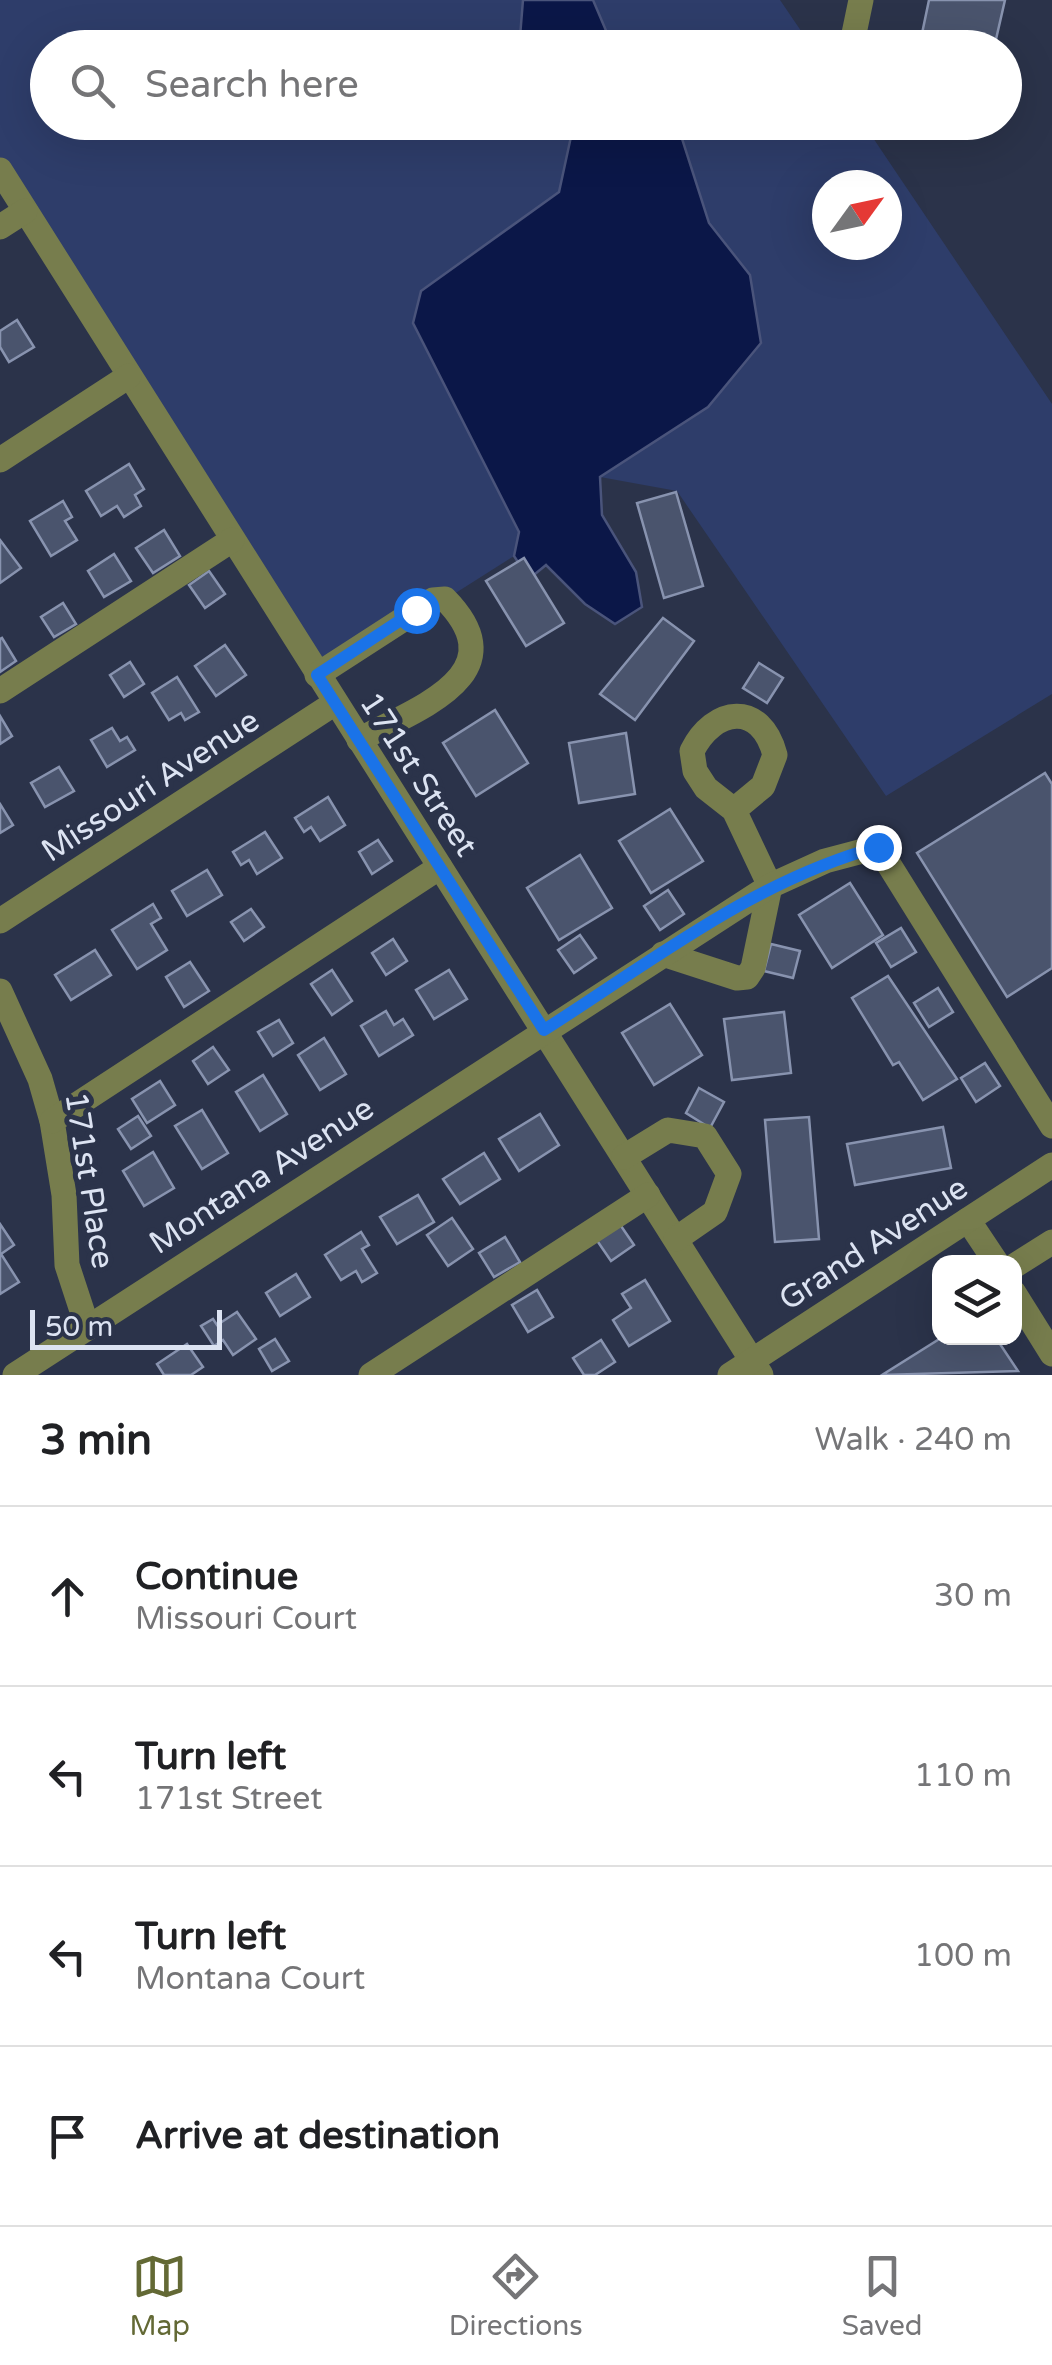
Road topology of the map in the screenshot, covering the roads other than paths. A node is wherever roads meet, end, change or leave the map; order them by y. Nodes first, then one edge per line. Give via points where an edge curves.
1 (862, 0) edge
2 (855, 30) edge
3 (0, 170) edge
4 (25, 211) junction
5 (0, 228) edge
6 (129, 376) junction
7 (0, 460) edge
8 (232, 540) junction
9 (317, 675) junction
10 (0, 691) edge
11 (335, 703) junction
12 (359, 740) junction
13 (734, 810) dead end
14 (440, 867) junction
15 (770, 886) junction
16 (0, 921) edge
17 (663, 954) junction
18 (0, 991) edge
19 (544, 1030) junction
20 (52, 1120) junction
21 (1052, 1126) edge
22 (624, 1158) junction
23 (1052, 1165) edge
24 (648, 1195) junction
25 (968, 1220) junction
26 (676, 1239) junction
27 (1052, 1242) edge
28 (991, 1255) edge
29 (1022, 1261) edge
30 (1022, 1305) edge
31 (87, 1326) junction
32 (1052, 1354) edge
33 (757, 1368) edge
34 (14, 1375) edge
35 (372, 1375) edge
36 (730, 1375) edge

1 - 2 street
3 - 4 street, 171st Street
4 - 5 street
4 - 6 street, 171st Street
6 - 7 street
6 - 8 street, 171st Street
8 - 9 street, 171st Street
8 - 10 street
9 - 11 street, 171st Street
9 - 12 street via 433,600 444,599 456,611 472,654 459,681
11 - 12 street, 171st Street
11 - 16 street, Missouri Avenue
12 - 14 street, 171st Street
13 - 15 street
14 - 19 street, 171st Street
14 - 20 street
15 - 17 street, Montana Avenue
15 - 17 street via 747,977
15 - 21 street, Montana Avenue via 878,847
17 - 19 street, Montana Avenue
18 - 20 street, 171st Place
19 - 22 street, 171st Street
19 - 31 street, Montana Avenue
20 - 31 street, 171st Place via 67,1265
22 - 24 street, 171st Street
22 - 26 street via 668,1130 704,1136 729,1174 715,1212
23 - 25 street, Grand Avenue
24 - 26 street, 171st Street
24 - 35 street
25 - 28 street
25 - 33 street, Grand Avenue
26 - 33 street, 171st Street
27 - 29 street
30 - 32 street
31 - 34 street, Montana Avenue
33 - 36 street, Grand Avenue

